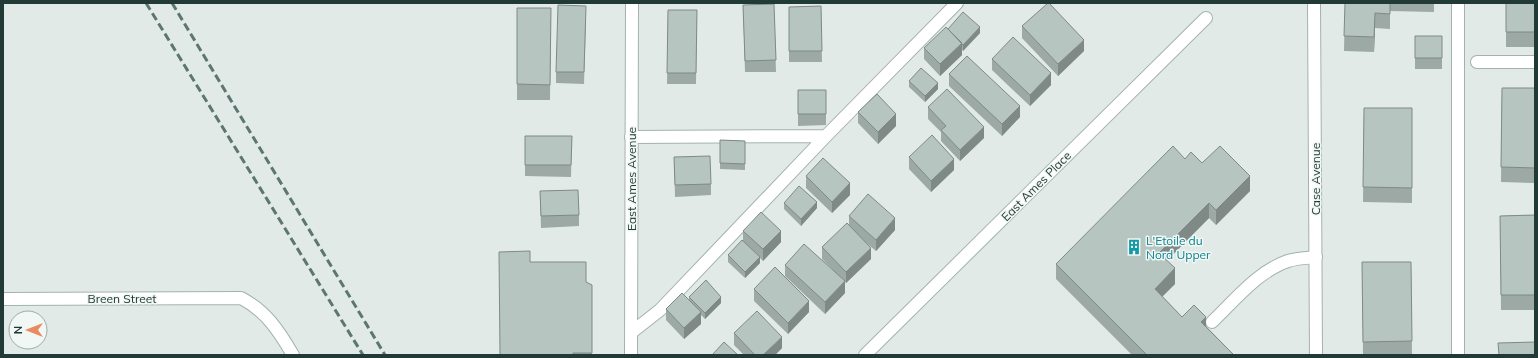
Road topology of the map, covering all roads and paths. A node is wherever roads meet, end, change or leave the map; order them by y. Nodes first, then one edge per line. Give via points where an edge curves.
1 (632, 3) edge
2 (957, 3) edge
3 (1314, 3) edge
4 (1458, 3) edge
5 (1206, 18) dead end
6 (1477, 62) dead end
7 (1535, 62) edge
8 (826, 136) junction
9 (631, 137) junction
10 (1316, 257) junction
11 (3, 299) edge
12 (1212, 322) dead end
13 (632, 332) junction
14 (293, 355) edge
15 (631, 355) edge
16 (865, 355) edge
17 (1316, 355) edge
18 (1458, 355) edge

1 - 9 street, East Ames Avenue
2 - 8 street
3 - 10 street, Case Avenue
4 - 18 street
5 - 16 street, East Ames Place
6 - 7 street
8 - 9 street
8 - 13 street via 660,310
9 - 13 street, East Ames Avenue
10 - 12 street via 1289,260 1272,269 1253,283
10 - 17 street, Case Avenue
11 - 14 street, Breen Street via 241,298 265,313 277,327
13 - 15 street, East Ames Avenue

